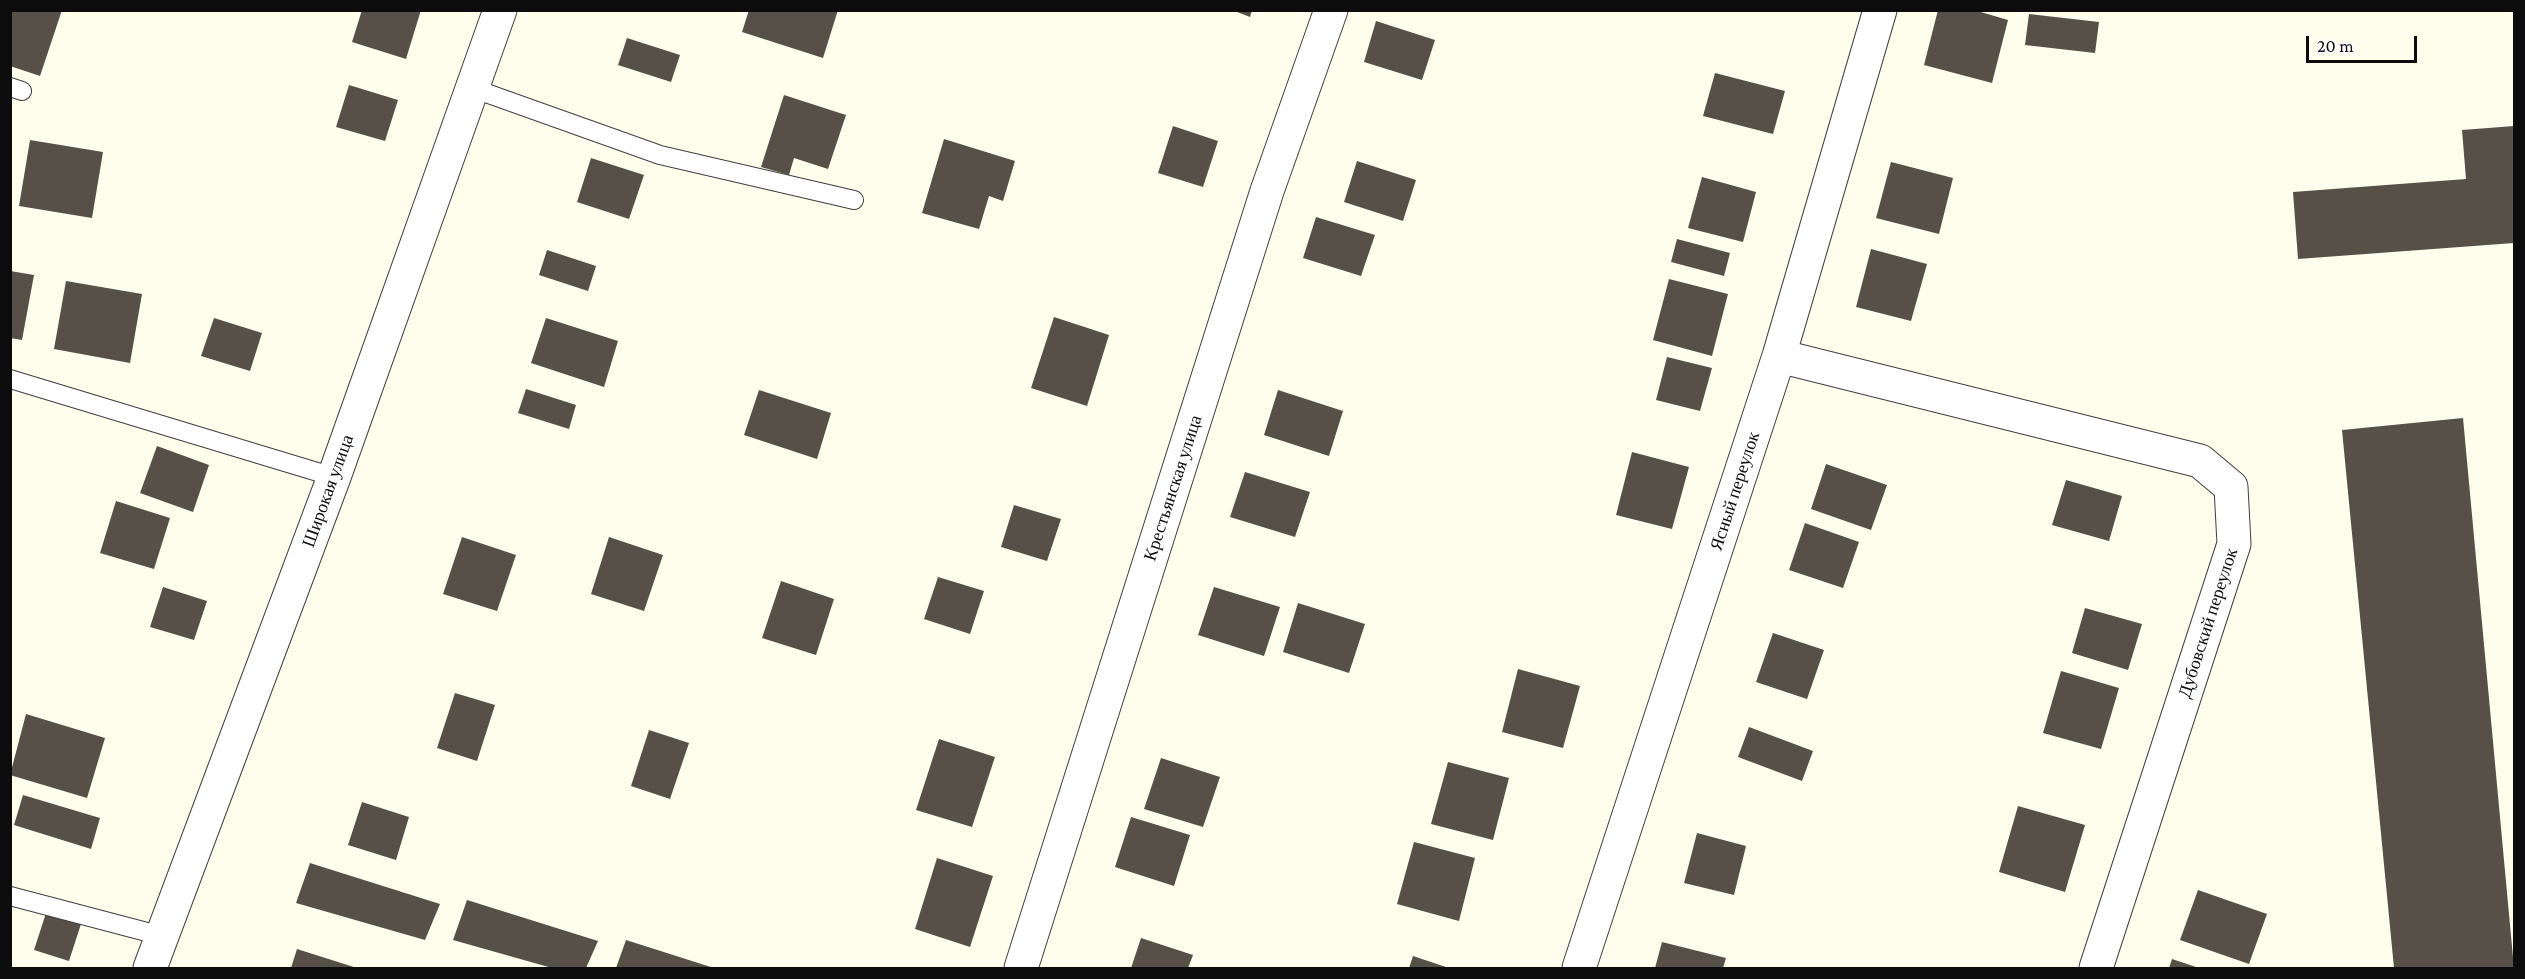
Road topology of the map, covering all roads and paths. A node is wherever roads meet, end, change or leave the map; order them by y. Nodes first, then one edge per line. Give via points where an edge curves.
1 (500, 10) edge
2 (1331, 10) edge
3 (1880, 10) edge
4 (472, 88) junction
5 (854, 200) dead end
6 (1779, 356) junction
7 (10, 379) edge
8 (334, 477) junction
9 (10, 896) edge
10 (162, 936) junction
11 (150, 969) edge
12 (1021, 969) edge
13 (1579, 969) edge
14 (2096, 969) edge

1 - 4 street, Широкая улица
2 - 12 street, Крестьянская улица via 1267,191
3 - 6 street, Ясный переулок
4 - 5 lane via 660,155
4 - 8 street, Широкая улица
6 - 13 street, Ясный переулок
6 - 14 street, Дубовский переулок via 2200,461 2231,487 2234,544
7 - 8 lane
8 - 10 street, Широкая улица
9 - 10 lane
10 - 11 street, Широкая улица

